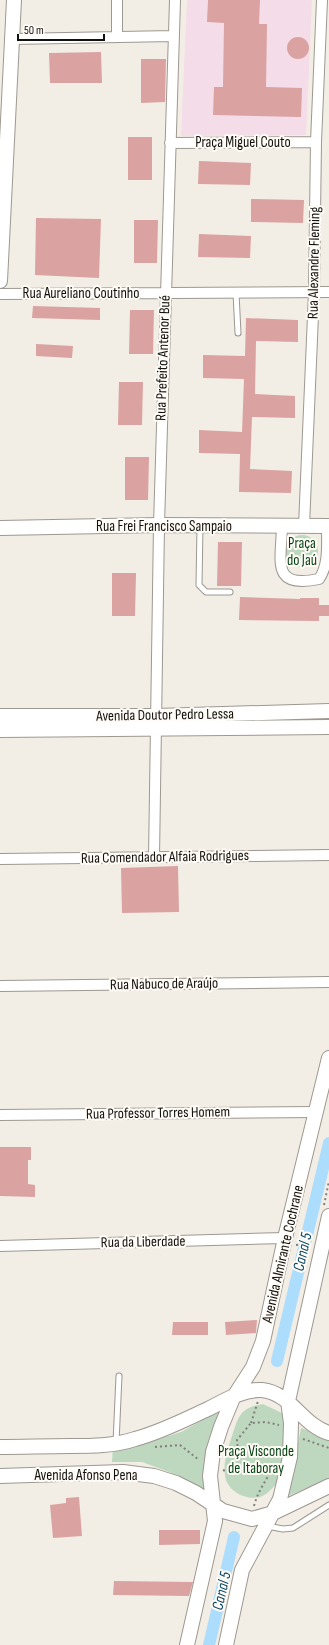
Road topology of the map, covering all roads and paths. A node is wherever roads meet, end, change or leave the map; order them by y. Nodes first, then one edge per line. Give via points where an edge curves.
1 (14, 0) edge
2 (117, 0) edge
3 (175, 0) edge
4 (322, 0) edge
5 (173, 36) junction
6 (116, 37) junction
7 (12, 39) junction
8 (324, 62) edge
9 (4, 94) edge
10 (316, 142) junction
11 (170, 143) junction
12 (0, 281) edge
13 (314, 292) junction
14 (329, 292) edge
15 (165, 293) junction
16 (236, 293) junction
17 (0, 294) edge
18 (238, 333) dead end
19 (158, 525) junction
20 (200, 526) junction
21 (304, 526) junction
22 (328, 526) edge
23 (282, 527) junction
24 (0, 528) edge
25 (230, 592) dead end
26 (329, 711) edge
27 (0, 716) edge
28 (156, 723) junction
29 (329, 727) edge
30 (0, 730) edge
31 (329, 855) edge
32 (154, 858) junction
33 (0, 859) edge
34 (329, 982) edge
35 (0, 986) edge
36 (329, 1058) edge
37 (316, 1112) junction
38 (0, 1115) edge
39 (329, 1216) edge
40 (322, 1240) edge
41 (290, 1242) junction
42 (0, 1246) edge
43 (119, 1376) dead end
44 (232, 1398) junction
45 (288, 1401) junction
46 (291, 1432) junction
47 (329, 1433) edge
48 (116, 1444) junction
49 (180, 1444) dead end
50 (0, 1447) edge
51 (329, 1448) edge
52 (210, 1464) junction
53 (0, 1476) edge
54 (329, 1486) edge
55 (213, 1504) junction
56 (329, 1505) edge
57 (273, 1513) junction
58 (266, 1525) junction
59 (187, 1645) edge
60 (226, 1645) edge

1 - 7 main road
2 - 6 street
3 - 5 street, Rua Prefeito Antenor Bué
4 - 8 street, Rua Alexandre Fleming
5 - 6 street
5 - 11 street, Rua Prefeito Antenor Bué
6 - 7 street
7 - 9 main road
8 - 10 street, Rua Alexandre Fleming
9 - 12 main road
10 - 11 street, Praça Miguel Couto
10 - 13 street, Rua Alexandre Fleming
11 - 15 street, Rua Prefeito Antenor Bué
13 - 14 street, Rua Aureliano Coutinho
13 - 16 street, Rua Aureliano Coutinho
13 - 21 street, Rua Alexandre Fleming
15 - 16 street, Rua Aureliano Coutinho
15 - 17 street, Rua Aureliano Coutinho
15 - 19 street, Rua Prefeito Antenor Bué
16 - 18 lane
19 - 20 main road, Rua Frei Francisco Sampaio
19 - 24 main road, Rua Frei Francisco Sampaio
19 - 28 street, Rua Prefeito Antenor Bué
20 - 23 main road, Rua Frei Francisco Sampaio
20 - 25 lane via 199,585 206,592
21 - 22 main road, Rua Frei Francisco Sampaio
21 - 23 main road, Rua Frei Francisco Sampaio
22 - 23 street via 324,572 319,579 297,582 287,579 282,572
26 - 28 main road, Avenida Doutor Pedro Lessa
27 - 28 main road, Avenida Doutor Pedro Lessa
28 - 29 main road, Avenida Doutor Pedro Lessa
28 - 30 main road, Avenida Doutor Pedro Lessa
28 - 32 street, Rua Prefeito Antenor Bué
31 - 32 street, Rua Comendador Alfaia Rodrigues
32 - 33 street, Rua Comendador Alfaia Rodrigues
34 - 35 street, Rua Nabuco de Araújo
36 - 37 main road, Avenida Almirante Cochrane
37 - 38 street, Rua Professor Torres Homem
37 - 41 main road, Avenida Almirante Cochrane
39 - 40 main road
40 - 41 path
40 - 45 main road
41 - 42 street, Rua da Liberdade
41 - 44 main road, Avenida Almirante Cochrane via 263,1341 253,1367
43 - 48 lane
44 - 45 main road via 253,1390 262,1390 277,1394
44 - 48 main road via 162,1430
44 - 52 main road, Avenida Almirante Cochrane
45 - 46 main road
45 - 47 main road via 316,1428
46 - 51 path via 307,1442
46 - 52 path via 282,1426 266,1422 251,1423 237,1440 236,1465 228,1472
46 - 57 main road via 290,1457 280,1499
48 - 50 main road
49 - 52 path via 197,1459
52 - 55 main road, Avenida Almirante Cochrane
53 - 55 main road, Avenida Afonso Pena via 123,1472 154,1476 196,1493
54 - 57 main road
55 - 57 main road, Avenida Afonso Pena via 223,1511 252,1519
55 - 59 main road via 215,1521
56 - 58 lane via 293,1528 283,1529
57 - 58 main road
58 - 60 main road via 242,1570

